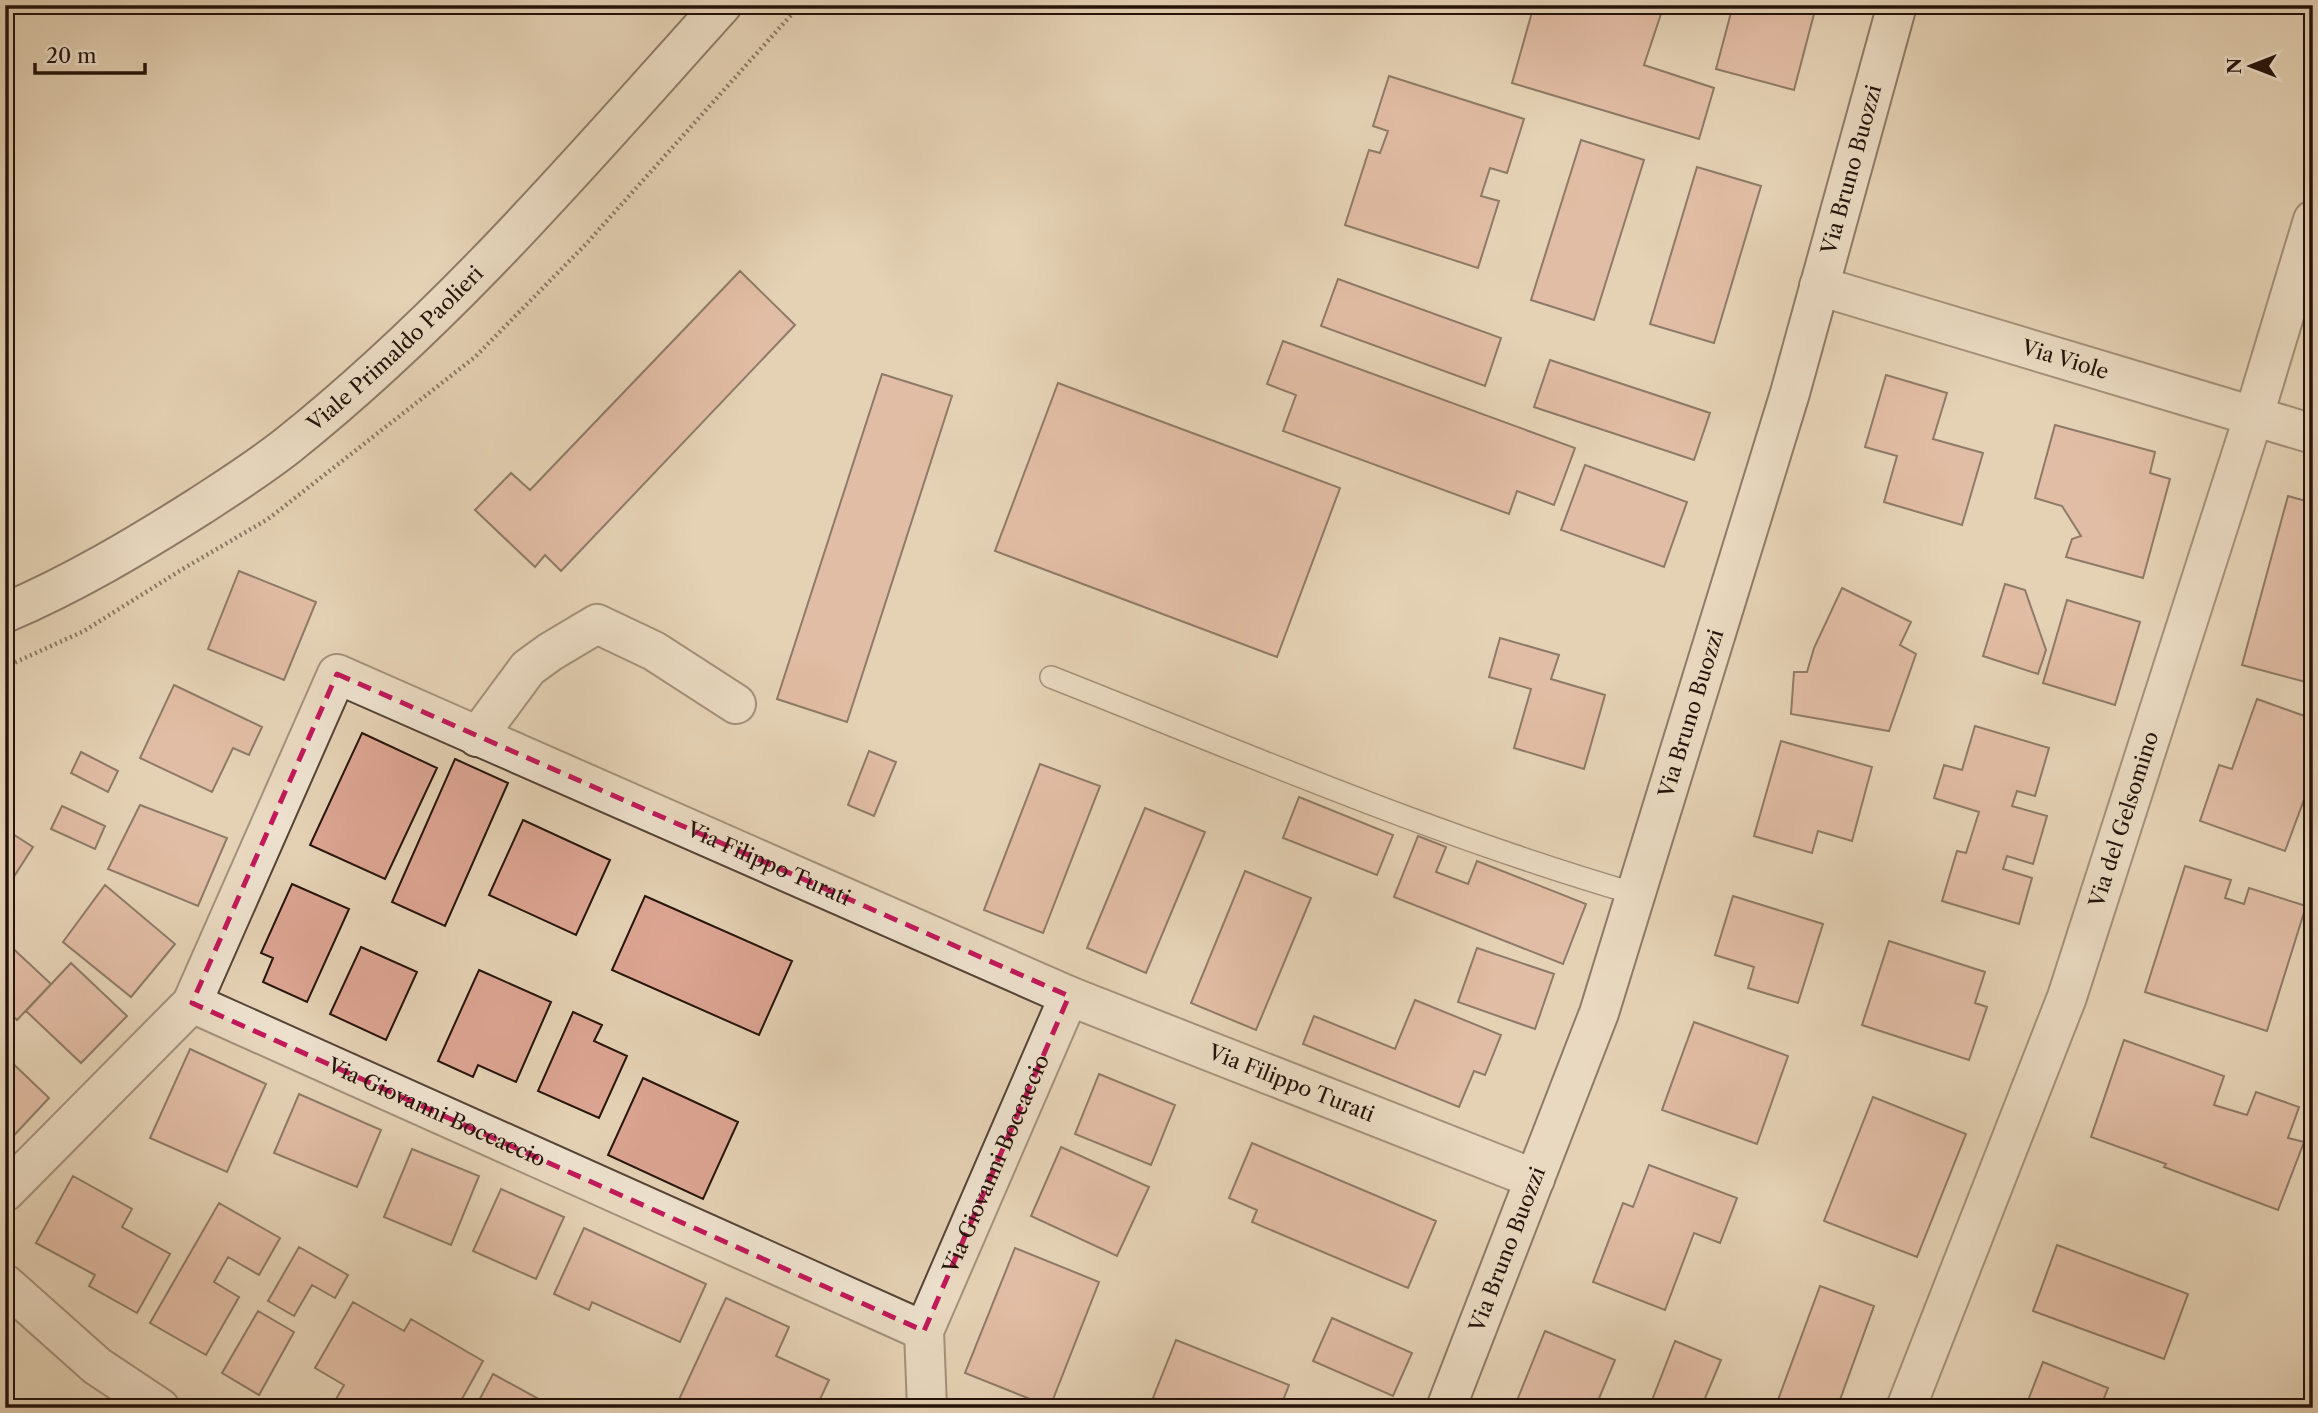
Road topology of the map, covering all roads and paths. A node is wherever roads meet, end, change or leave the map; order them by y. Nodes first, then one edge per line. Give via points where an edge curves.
1 (722, 5) edge
2 (1897, 5) edge
3 (2313, 220) edge
4 (1819, 286) junction
5 (2254, 415) junction
6 (2313, 434) edge
7 (5, 613) edge
8 (1051, 677) dead end
9 (736, 704) dead end
10 (477, 737) junction
11 (1636, 894) junction
12 (1069, 996) junction
13 (191, 1003) junction
14 (1535, 1180) junction
15 (5, 1192) edge
16 (5, 1284) edge
17 (924, 1331) junction
18 (160, 1408) edge
19 (927, 1408) edge
20 (1446, 1408) edge
21 (1906, 1408) edge

1 - 7 street, Viale Primaldo Paolieri via 543,204 341,402 247,475 139,545
2 - 4 street, Via Bruno Buozzi
3 - 5 street, Via del Gelsomino
4 - 5 street, Via Viole
4 - 11 street, Via Bruno Buozzi
5 - 6 street, Via Viole
5 - 21 street, Via del Gelsomino via 2067,997
8 - 11 lane via 1458,836
9 - 10 street via 654,651 597,624 528,668
10 - 12 street, Via Filippo Turati
10 - 13 street, Via Filippo Turati via 337,674
11 - 14 street, Via Bruno Buozzi via 1599,1013
12 - 14 street, Via Filippo Turati
12 - 17 street, Via Giovanni Boccaccio
13 - 15 street
13 - 17 street, Via Giovanni Boccaccio
14 - 20 street, Via Bruno Buozzi
16 - 18 street via 97,1366
17 - 19 street, Via Giovanni Boccaccio

